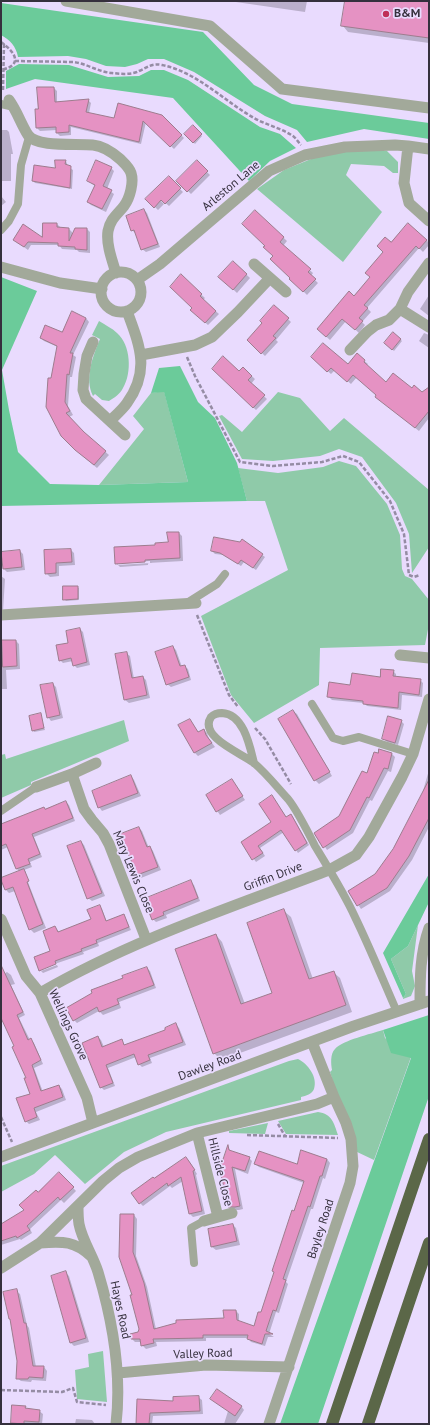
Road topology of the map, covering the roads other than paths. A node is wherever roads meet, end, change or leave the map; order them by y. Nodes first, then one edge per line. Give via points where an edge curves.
1 (66, 1) edge
2 (8, 104) edge
3 (429, 108) edge
4 (29, 137) junction
5 (408, 146) junction
6 (429, 149) edge
7 (429, 221) edge
8 (1, 230) edge
9 (429, 263) edge
10 (254, 264) dead end
11 (1, 267) edge
12 (116, 273) junction
13 (270, 278) junction
14 (137, 280) junction
15 (102, 289) junction
16 (286, 292) dead end
17 (400, 309) junction
18 (127, 311) junction
19 (429, 327) edge
20 (93, 342) dead end
21 (350, 350) dead end
22 (141, 355) junction
23 (110, 421) junction
24 (125, 435) dead end
25 (225, 574) dead end
26 (191, 603) joint
27 (1, 615) edge
28 (400, 655) dead end
29 (429, 658) edge
30 (429, 699) edge
31 (312, 704) dead end
32 (413, 754) junction
33 (96, 763) dead end
34 (254, 763) junction
35 (72, 774) junction
36 (36, 787) joint
37 (1, 811) edge
38 (329, 870) junction
39 (1, 919) edge
40 (429, 928) edge
41 (146, 939) junction
42 (40, 993) junction
43 (425, 1002) edge
44 (397, 1012) junction
45 (312, 1042) junction
46 (334, 1097) junction
47 (93, 1123) junction
48 (197, 1133) junction
49 (429, 1139) edge
50 (1, 1157) edge
51 (78, 1206) junction
52 (232, 1214) dead end
53 (218, 1217) junction
54 (204, 1221) joint
55 (40, 1243) junction
56 (429, 1243) edge
57 (93, 1257) junction
58 (194, 1263) dead end
59 (1, 1268) edge
60 (289, 1367) junction
61 (118, 1373) junction
62 (116, 1424) edge
63 (269, 1424) edge
64 (332, 1424) edge
65 (368, 1424) edge

1 - 3 street via 210,26 282,89
2 - 4 street
4 - 8 lane via 21,165 18,204 9,222
4 - 12 street via 41,143 95,145 110,152 126,165 131,174 132,184 125,205 111,221 108,231
5 - 6 street, Arleston Lane
5 - 7 street via 404,183 409,203
5 - 14 street, Arleston Lane via 345,147 310,154 268,171 160,264
9 - 17 street via 408,292
10 - 13 street
11 - 15 street via 60,283
12 - 14 street via 128,273
12 - 15 street via 106,279
13 - 16 street
13 - 22 street via 212,337 195,345
14 - 18 street via 140,298 133,308
15 - 18 street via 106,305 116,311
17 - 19 street
17 - 21 street via 389,320 367,332
18 - 22 street
20 - 23 street via 87,356 84,390 86,399
22 - 23 street via 136,387 127,403
23 - 24 street
25 - 26 lane via 217,584
26 - 27 street
28 - 29 street
30 - 32 street, Griffin Drive
31 - 32 lane via 333,738 343,741 359,737
32 - 38 street, Griffin Drive via 369,837 356,855
33 - 35 street
34 - 34 lane via 218,740 210,731 209,723 212,716 224,713 242,726 249,740
34 - 38 lane via 289,800
35 - 36 street
35 - 41 street, Mary Lewis Close via 84,808 109,844
36 - 37 lane
38 - 41 street, Griffin Drive
38 - 44 lane via 355,916
39 - 42 street, Wellings Grove via 26,976
40 - 43 street via 423,945 420,978
41 - 42 street, Griffin Drive
42 - 47 street, Wellings Grove via 87,1098
43 - 44 street, Dawley Road
44 - 45 street, Dawley Road
45 - 46 street, Bayley Road
45 - 47 street, Dawley Road
46 - 48 street via 316,1104
46 - 60 street, Bayley Road via 351,1139 353,1166 350,1183
47 - 50 street, Dawley Road
48 - 51 street via 138,1157 119,1168
48 - 53 street, Hillside Close
49 - 64 highway
51 - 55 street
51 - 57 street, Hayes Road via 79,1224
52 - 53 street, Hillside Close
53 - 54 street, Hillside Close
54 - 58 lane via 191,1228
55 - 57 street via 72,1243
55 - 59 street
56 - 65 highway
57 - 61 street, Hayes Road via 110,1312
60 - 61 street, Valley Road via 206,1365
60 - 63 street, Bayley Road
61 - 62 street, Hayes Road

